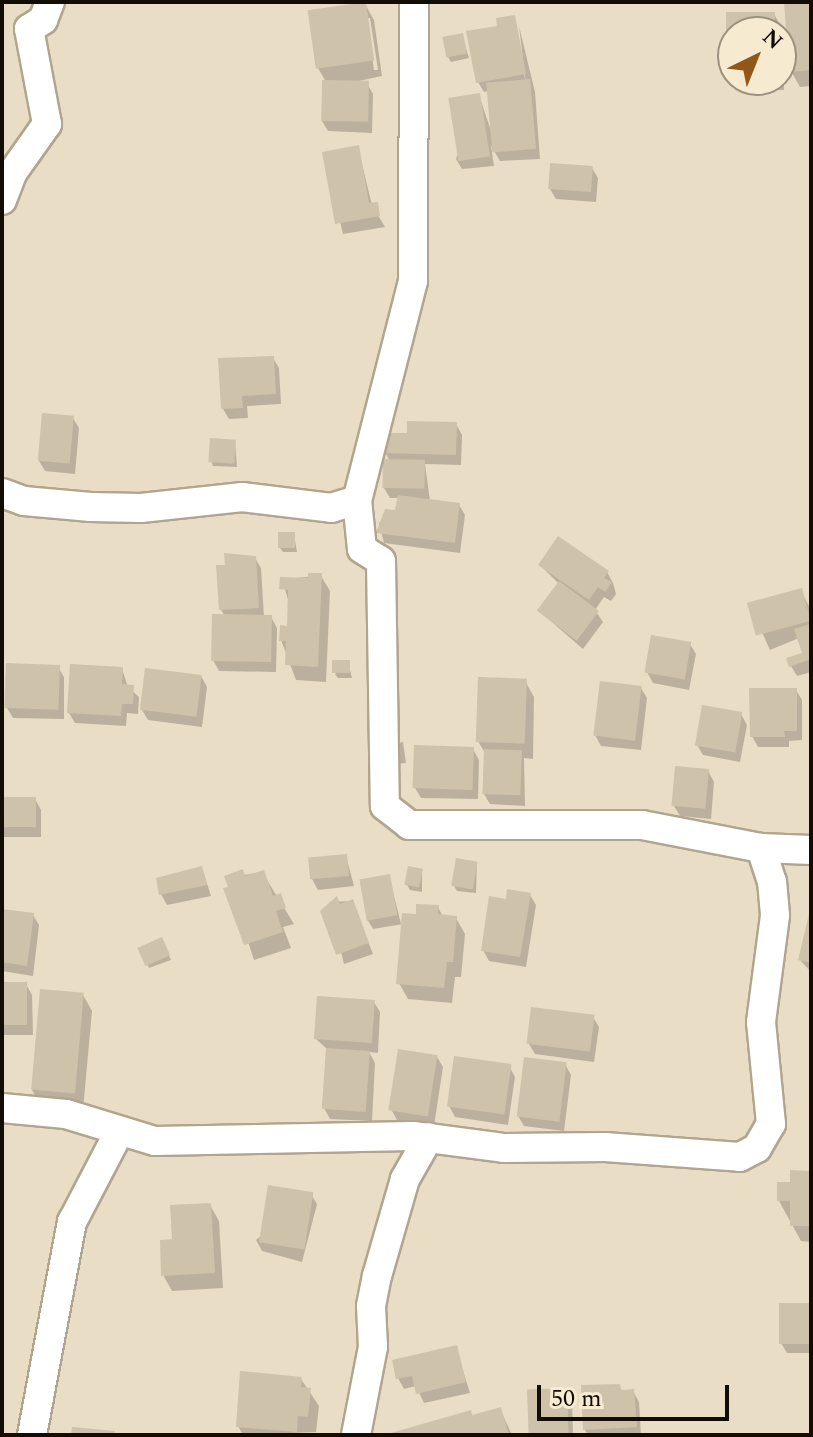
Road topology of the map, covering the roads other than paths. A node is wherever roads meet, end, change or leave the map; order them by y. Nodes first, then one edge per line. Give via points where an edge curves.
1 (50, 2) edge
2 (414, 2) edge
3 (2, 200) edge
4 (2, 493) edge
5 (357, 500) junction
6 (761, 848) junction
7 (811, 850) edge
8 (2, 1108) edge
9 (118, 1134) junction
10 (429, 1137) junction
11 (32, 1435) edge
12 (356, 1435) edge

1 - 3 street via 43,20 29,29 49,112 47,124 13,172
2 - 5 street via 413,281
4 - 5 street via 24,501 141,508 242,497 331,508
5 - 6 street via 362,549 381,561 381,788 385,806 395,817 409,825 642,825
6 - 7 street
6 - 10 street via 775,915 761,1022 771,1124 757,1148 740,1157 719,1158 605,1147 504,1148
8 - 9 street via 66,1114
9 - 10 street via 155,1141
9 - 11 street via 72,1222
10 - 12 street via 405,1179 377,1276 371,1306 373,1347

